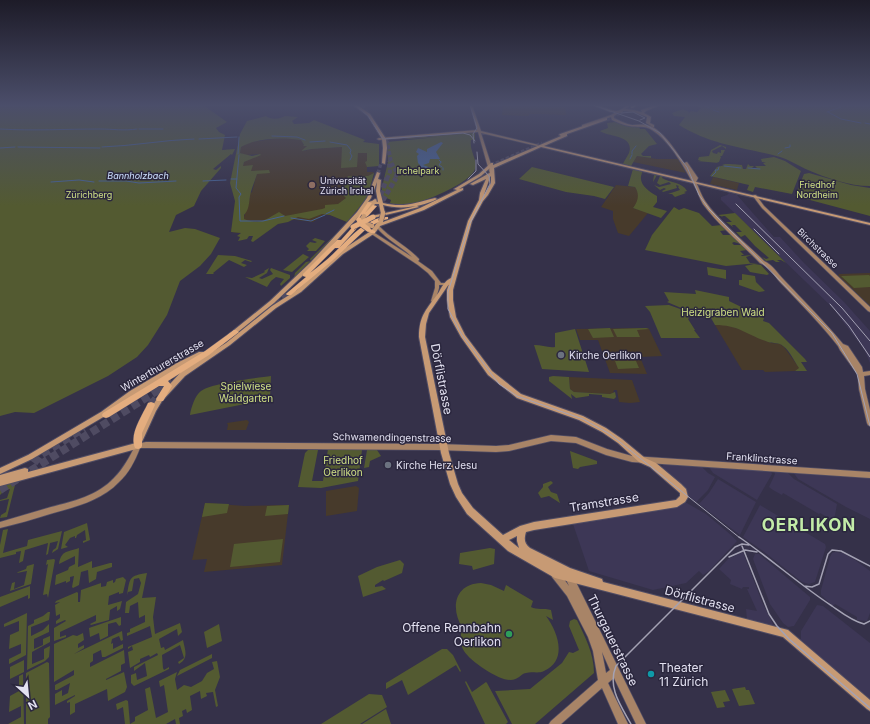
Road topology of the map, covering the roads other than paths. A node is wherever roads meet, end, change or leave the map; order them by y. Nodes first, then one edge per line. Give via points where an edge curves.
1 (379, 139) joint
2 (384, 139) joint
3 (480, 139) edge
4 (511, 139) edge
5 (555, 139) edge
6 (556, 139) edge
7 (557, 139) edge
8 (664, 139) edge
9 (668, 139) edge
10 (541, 145) junction
11 (490, 165) junction
12 (490, 174) junction
13 (694, 182) junction
14 (374, 187) junction
15 (456, 189) junction
16 (448, 195) junction
17 (755, 196) junction
18 (435, 199) junction
19 (428, 204) junction
20 (374, 206) junction
21 (359, 212) junction
22 (382, 221) junction
23 (361, 222) junction
24 (870, 224) edge
25 (352, 227) junction
26 (370, 229) junction
27 (378, 236) junction
28 (365, 238) junction
29 (341, 253) junction
30 (319, 256) junction
31 (420, 264) junction
32 (310, 273) junction
33 (452, 279) junction
34 (437, 282) junction
35 (447, 284) junction
36 (450, 290) junction
37 (287, 293) junction
38 (439, 295) junction
39 (276, 298) junction
40 (433, 301) junction
41 (282, 302) junction
42 (870, 310) edge
43 (236, 332) junction
44 (183, 366) dead end
45 (870, 373) edge
46 (860, 374) junction
47 (158, 383) junction
48 (160, 399) junction
49 (151, 405) tunnel mouth
50 (105, 414) junction
51 (870, 423) edge
52 (138, 446) junction
53 (444, 447) junction
54 (642, 460) junction
55 (663, 462) junction
56 (0, 471) edge
57 (660, 471) junction
58 (870, 472) edge
59 (861, 474) junction
60 (870, 476) edge
61 (0, 478) edge
62 (0, 483) edge
63 (0, 525) edge
64 (523, 529) junction
65 (503, 539) junction
66 (558, 571) junction
67 (572, 576) junction
68 (567, 587) junction
69 (615, 670) junction
70 (603, 681) junction
71 (870, 706) edge
72 (554, 724) edge
73 (623, 724) edge
74 (641, 724) edge

1 - 2 street
1 - 2 main road via 382,163
3 - 11 street
4 - 10 street
5 - 10 main road
6 - 10 main road
7 - 10 main road
8 - 13 street
9 - 13 street via 696,178
10 - 11 main road
10 - 13 main road
11 - 12 main road
11 - 15 main road via 475,179
12 - 16 main road
12 - 33 main road via 492,185 481,200 470,223
13 - 17 main road
13 - 46 street via 709,209 774,276 820,318 842,345 842,349
14 - 20 main road
14 - 20 main road
14 - 20 main road via 380,173
15 - 18 main road
15 - 19 main road via 480,178
16 - 19 main road
16 - 22 main road via 422,209
17 - 24 main road
17 - 42 street, Birchstrasse
18 - 20 main road via 404,207
18 - 20 main road via 411,209
19 - 22 main road
20 - 21 main road
20 - 22 main road
20 - 23 highway
20 - 23 highway via 361,216
20 - 25 highway, bridge
20 - 26 main road, bridge via 362,220
20 - 32 highway
21 - 23 street
21 - 30 main road
22 - 26 highway
22 - 29 main road via 366,229
22 - 31 street via 384,233 411,252
22 - 32 highway via 374,222 365,228 330,260
23 - 26 highway, bridge
23 - 32 highway
25 - 30 main road
25 - 32 highway
26 - 27 street
26 - 28 main road, Winterthurerstrasse
27 - 28 street
27 - 31 street
28 - 29 main road, Winterthurerstrasse
29 - 37 main road, Winterthurerstrasse
30 - 37 main road, Winterthurerstrasse
31 - 34 street
32 - 37 highway
33 - 35 main road, Dörflistrasse
33 - 36 main road
34 - 35 street via 441,285
34 - 40 street
35 - 38 main road, Dörflistrasse
36 - 38 street
36 - 54 main road via 454,320 466,342 490,373 519,396 597,426 617,438
37 - 39 main road, Winterthurerstrasse
37 - 41 main road, Winterthurerstrasse
38 - 40 main road, Dörflistrasse
39 - 41 main road via 281,298
39 - 43 main road, Winterthurerstrasse
40 - 53 main road, Dörflistrasse via 423,320 422,337
41 - 48 main road, Winterthurerstrasse via 239,336 189,369
43 - 47 highway
43 - 50 main road, Winterthurerstrasse via 132,393
44 - 50 highway
45 - 46 street
46 - 51 street
47 - 48 highway via 166,383 168,386
47 - 50 highway
48 - 52 main road, Winterthurerstrasse
49 - 52 highway via 138,433
50 - 56 main road, Winterthurerstrasse via 30,457
52 - 53 street, Schwamendingenstrasse via 176,444
52 - 61 main road, Schwamendingenstrasse via 126,446
52 - 62 main road, Schwamendingenstrasse
52 - 63 street via 125,472 101,492 81,502
53 - 54 street, Schwamendingenstrasse via 504,449 551,438 576,440 611,454
53 - 65 main road, Dörflistrasse via 459,495 470,511
54 - 55 street, Franklinstrasse
54 - 57 main road
55 - 57 street
55 - 59 street, Franklinstrasse
57 - 64 main road, Tramstrasse via 681,488 684,495 682,500 677,503
58 - 59 street, Franklinstrasse
59 - 60 street, Franklinstrasse
64 - 65 main road, Tramstrasse
64 - 66 main road, Dörflistrasse via 520,541 523,548
65 - 66 main road, Dörflistrasse via 513,549
66 - 67 main road, Dörflistrasse
66 - 68 street, Thurgauerstrasse
67 - 68 street
67 - 69 street, Thurgauerstrasse
67 - 71 main road, Dörflistrasse via 785,633
68 - 70 street, Thurgauerstrasse via 596,644
69 - 70 street
69 - 74 street, Thurgauerstrasse
70 - 72 street
70 - 73 street, Thurgauerstrasse

